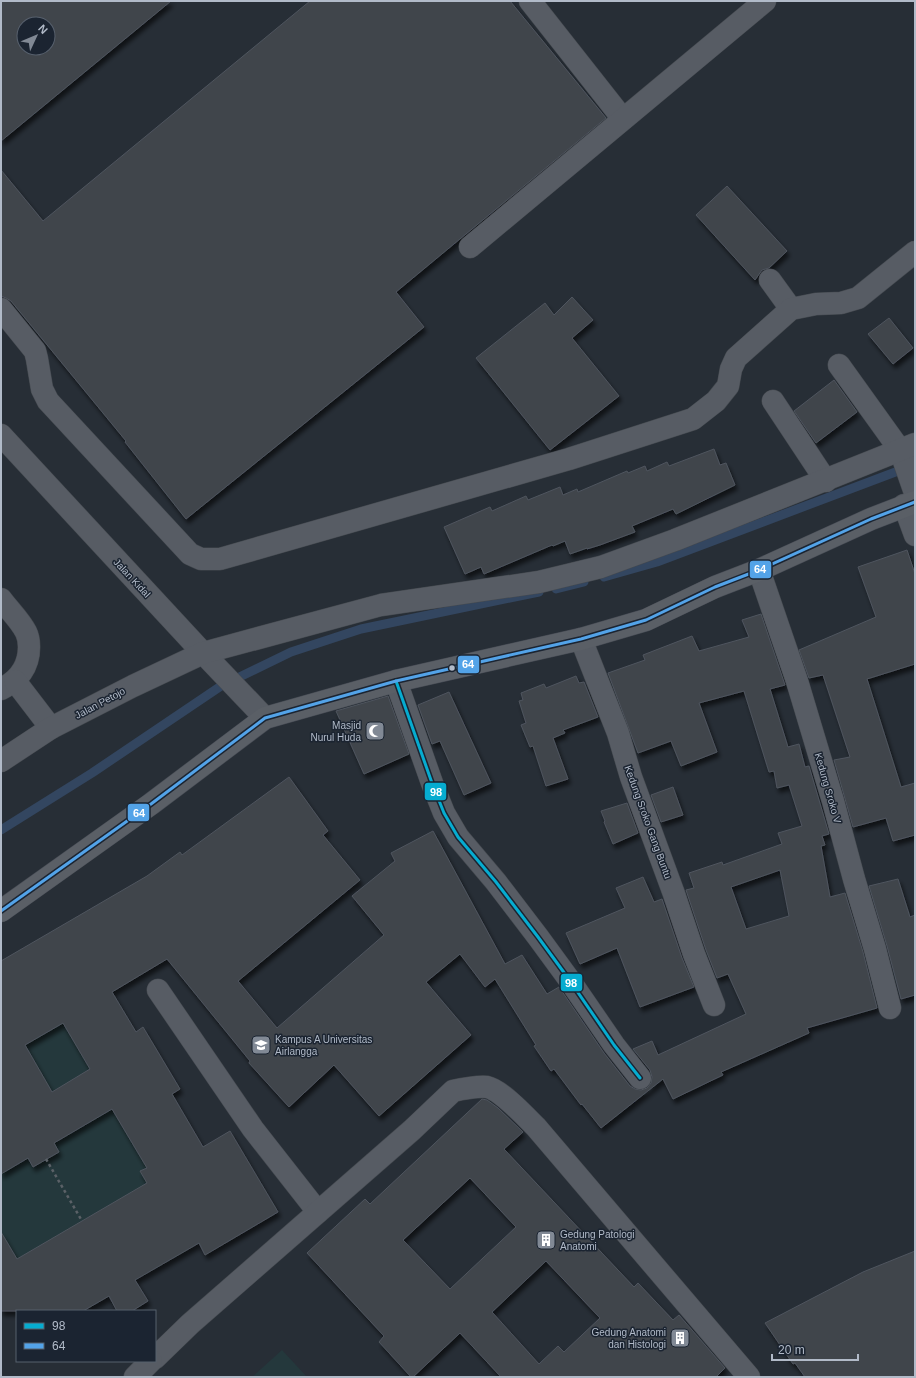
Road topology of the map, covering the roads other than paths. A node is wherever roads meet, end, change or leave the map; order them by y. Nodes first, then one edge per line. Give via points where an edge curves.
1 (530, 1) edge
2 (766, 1) edge
3 (623, 119) junction
4 (470, 247) dead end
5 (915, 252) edge
6 (770, 280) dead end
7 (1, 309) edge
8 (791, 309) junction
9 (839, 365) dead end
10 (773, 401) dead end
11 (1, 435) edge
12 (906, 452) edge
13 (826, 481) junction
14 (912, 498) edge
15 (915, 535) edge
16 (758, 570) junction
17 (1, 599) edge
18 (581, 639) junction
19 (208, 659) junction
20 (396, 681) junction
21 (8, 685) edge
22 (265, 718) junction
23 (51, 728) junction
24 (1, 761) edge
25 (1, 911) edge
26 (158, 990) dead end
27 (714, 1005) dead end
28 (890, 1008) dead end
29 (640, 1078) dead end
30 (318, 1212) junction
31 (156, 1357) edge
32 (150, 1362) edge
33 (135, 1377) edge
34 (749, 1377) edge

1 - 3 street
2 - 3 street
3 - 4 street
5 - 8 street via 858,298 841,303
6 - 8 street
7 - 8 street via 35,351 42,389 48,401 190,554 201,559 220,559 569,459 693,419 716,401 728,386 736,358
9 - 12 street
10 - 13 street
11 - 19 street, Jalan Kidal
12 - 13 street, Jalan Petojo
12 - 14 street
13 - 19 street, Jalan Petojo via 601,567 539,582 382,605
14 - 15 street
14 - 16 main road
16 - 18 main road via 646,620
16 - 28 street, Kedung Sroko V via 797,681 865,912
17 - 21 street via 27,633 28,639 27,661 21,674
18 - 20 main road
18 - 27 street, Kedung Sroko Gang Buntu via 618,733 631,777
19 - 22 street, Jalan Kidal
19 - 23 street, Jalan Petojo via 133,686
20 - 22 main road
20 - 29 street via 432,783 454,832 538,937
21 - 23 street
22 - 25 main road via 151,804
23 - 24 street, Jalan Petojo
26 - 30 street via 253,1128
30 - 31 street
30 - 34 street via 453,1091 461,1088 487,1087 502,1095 536,1126
32 - 33 street

